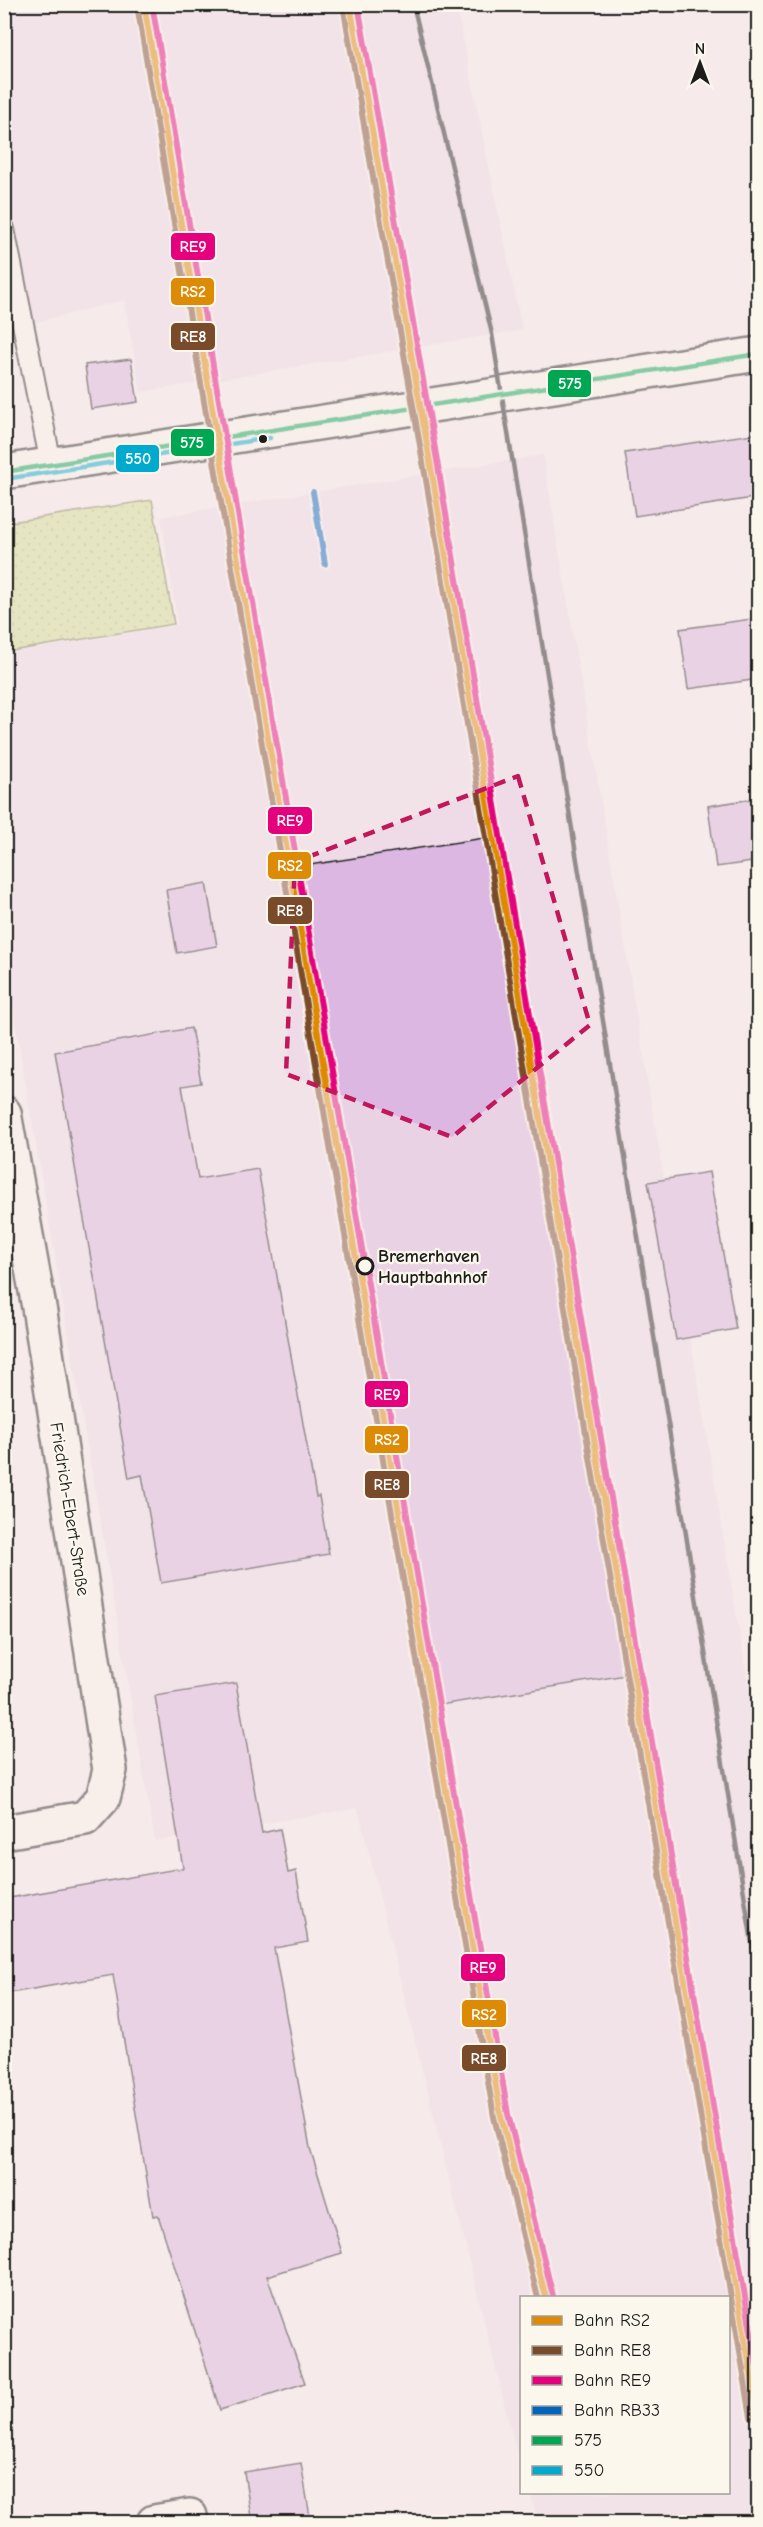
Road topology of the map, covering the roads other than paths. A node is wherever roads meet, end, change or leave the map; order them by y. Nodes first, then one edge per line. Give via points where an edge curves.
1 (4, 229) edge
2 (759, 354) edge
3 (51, 464) junction
4 (4, 472) edge
5 (4, 1113) edge
6 (4, 1832) edge
7 (154, 2523) edge
8 (191, 2523) edge

1 - 3 lane
2 - 3 street
3 - 4 street
5 - 6 street, Friedrich-Ebert-Straße via 40,1313 110,1770 103,1798 85,1818
7 - 8 street via 190,2516

